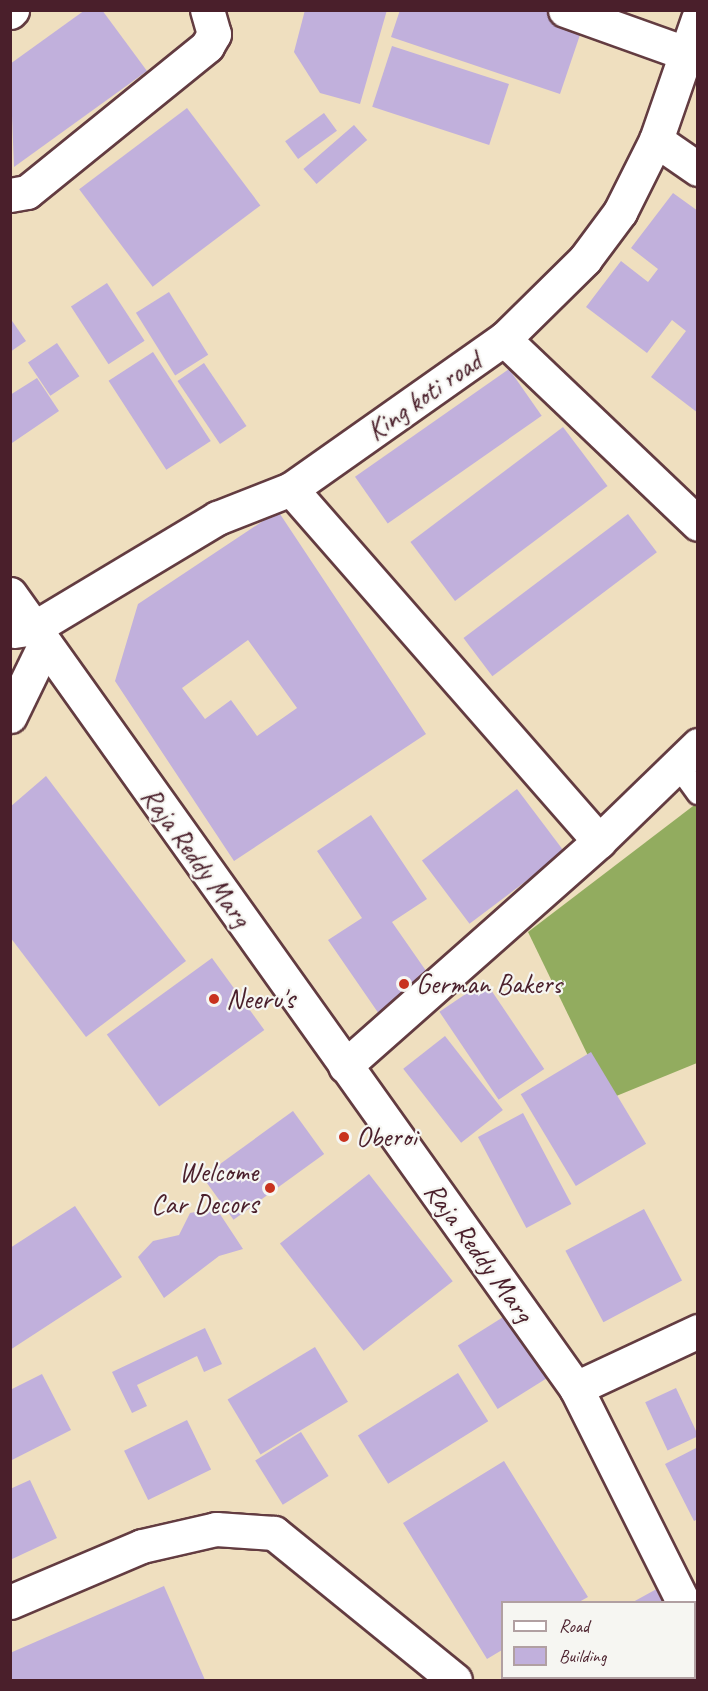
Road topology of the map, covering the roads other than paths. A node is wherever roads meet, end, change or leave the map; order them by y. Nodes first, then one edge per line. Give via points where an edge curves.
1 (207, 10) edge
2 (566, 10) edge
3 (698, 19) edge
4 (685, 53) junction
5 (656, 140) junction
6 (698, 169) edge
7 (10, 195) edge
8 (504, 339) junction
9 (291, 489) junction
10 (698, 524) edge
11 (10, 594) edge
12 (30, 635) edge
13 (10, 716) edge
14 (687, 754) edge
15 (698, 793) edge
16 (599, 841) junction
17 (345, 1066) junction
18 (698, 1331) edge
19 (576, 1388) junction
20 (682, 1601) edge
21 (10, 1602) edge
22 (455, 1680) edge

1 - 7 street via 214,34 207,46 27,192
2 - 4 street
3 - 4 street, King koti road
4 - 5 street, King koti road
5 - 6 street
5 - 8 street, King koti road via 620,212 585,259
8 - 9 street, King koti road
8 - 10 street
9 - 12 street, King koti road via 217,518
9 - 16 street
11 - 12 street, Raja Reddy Marg
12 - 13 street
12 - 17 street, Raja Reddy Marg
14 - 15 lane
14 - 16 street
16 - 17 street
17 - 19 street, Raja Reddy Marg
18 - 19 street
19 - 20 street, Raja Reddy Marg
21 - 22 street via 142,1546 216,1530 274,1533

